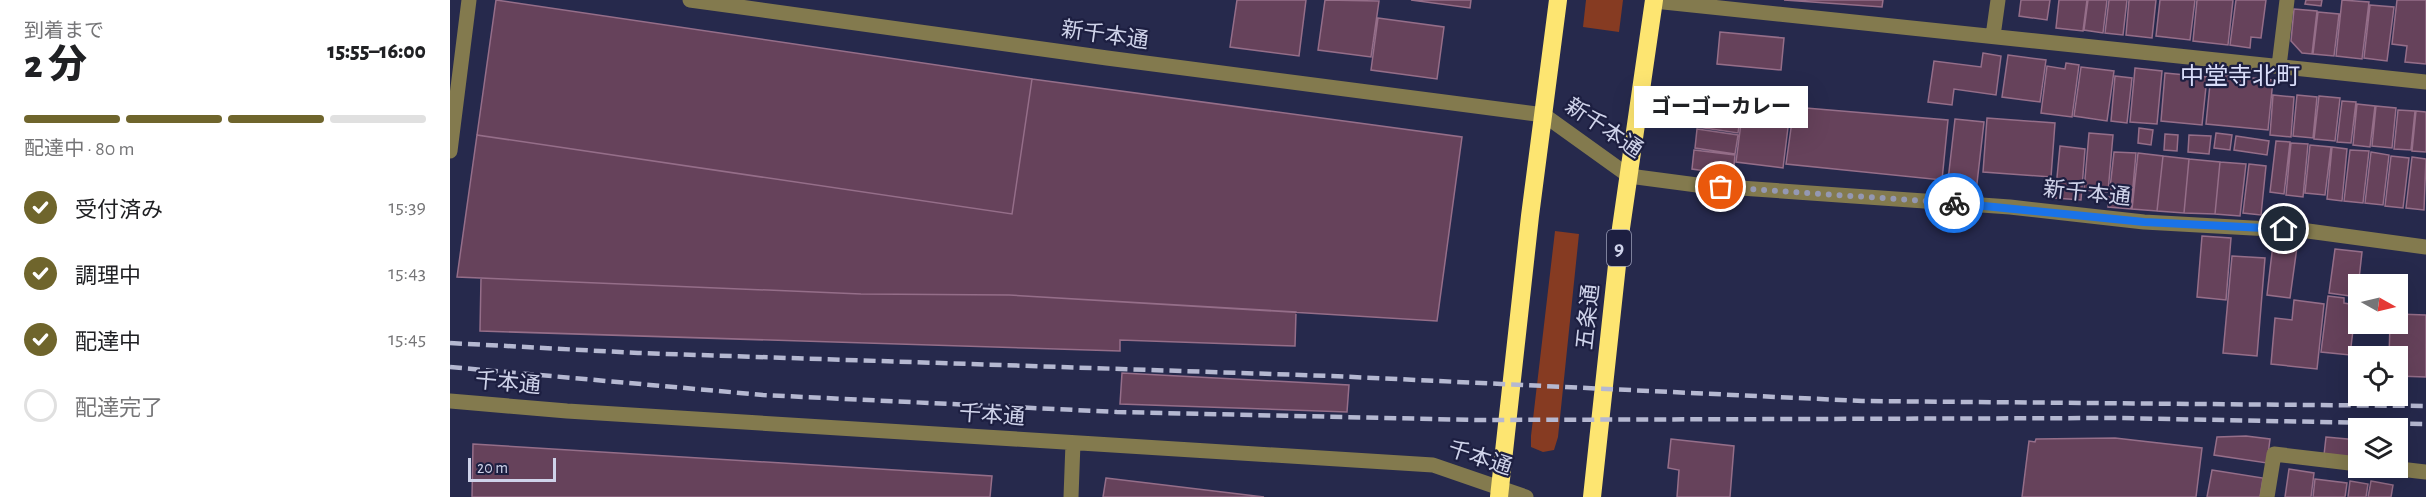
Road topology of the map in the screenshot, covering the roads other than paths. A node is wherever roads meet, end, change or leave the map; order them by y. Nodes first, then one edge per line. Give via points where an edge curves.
1 (470, 0) edge
2 (690, 0) edge
3 (1558, 0) edge
4 (1654, 0) edge
5 (1998, 0) edge
6 (2287, 0) edge
7 (1993, 36) junction
8 (2278, 66) junction
9 (2426, 82) edge
10 (1544, 115) junction
11 (450, 151) edge
12 (1629, 176) junction
13 (2426, 247) edge
14 (450, 401) edge
15 (1073, 443) junction
16 (2348, 463) edge
17 (2408, 470) edge
18 (2426, 472) edge
19 (1499, 492) edge
20 (1071, 497) edge
21 (1526, 497) edge
22 (1592, 497) edge
23 (2267, 497) edge

1 - 11 street
2 - 10 street, 新千本通
3 - 10 highway
4 - 7 street
4 - 12 highway, 五条通 / 9
5 - 7 street
6 - 8 street
7 - 8 street
8 - 9 street
10 - 12 street, 新千本通
10 - 19 highway
12 - 13 street, 新千本通 via 1697,185 2010,207 2144,222 2308,231
12 - 22 highway, 五条通 / 9
14 - 15 street, 千本通
15 - 19 street, 千本通 via 1433,465
15 - 20 street
16 - 23 street via 2274,454
17 - 18 street
19 - 21 street, 千本通

